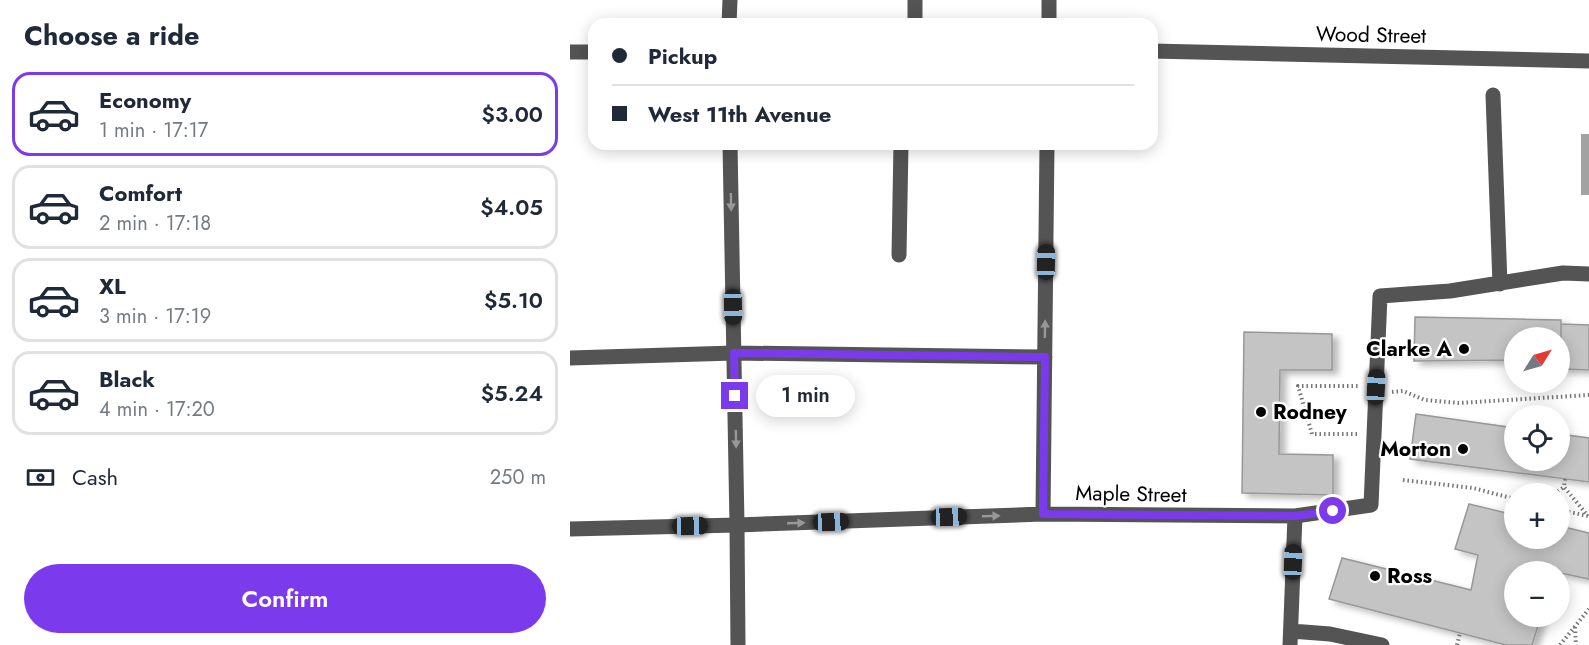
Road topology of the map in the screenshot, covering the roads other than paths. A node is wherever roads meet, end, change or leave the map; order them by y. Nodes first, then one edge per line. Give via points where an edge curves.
1 (730, 0) edge
2 (915, 0) edge
3 (1049, 0) edge
4 (729, 18) edge
5 (915, 18) edge
6 (1049, 18) edge
7 (1158, 51) edge
8 (570, 52) edge
9 (588, 52) edge
10 (1589, 62) edge
11 (1493, 95) dead end
12 (730, 150) edge
13 (901, 150) edge
14 (1047, 150) edge
15 (898, 255) dead end
16 (1589, 274) edge
17 (1500, 284) junction
18 (734, 353) junction
19 (1045, 357) junction
20 (570, 358) edge
21 (1043, 514) junction
22 (1295, 516) junction
23 (737, 525) junction
24 (570, 529) edge
25 (1290, 638) edge
26 (738, 645) edge
27 (1382, 645) edge

1 - 4 street
2 - 5 street
3 - 6 street
7 - 10 street, Wood Street
8 - 9 street
11 - 17 street
12 -> 18 street
13 - 15 street
19 -> 14 street
16 - 17 street via 1563,273
17 - 22 street, Maple Street via 1380,296 1371,506
18 - 19 street
18 - 20 street
18 -> 23 street
19 - 21 street
21 - 22 street, Maple Street
23 -> 21 street, Maple Street
22 - 25 street
23 - 24 street, Maple Street
23 - 26 street
25 - 27 street via 1330,634

